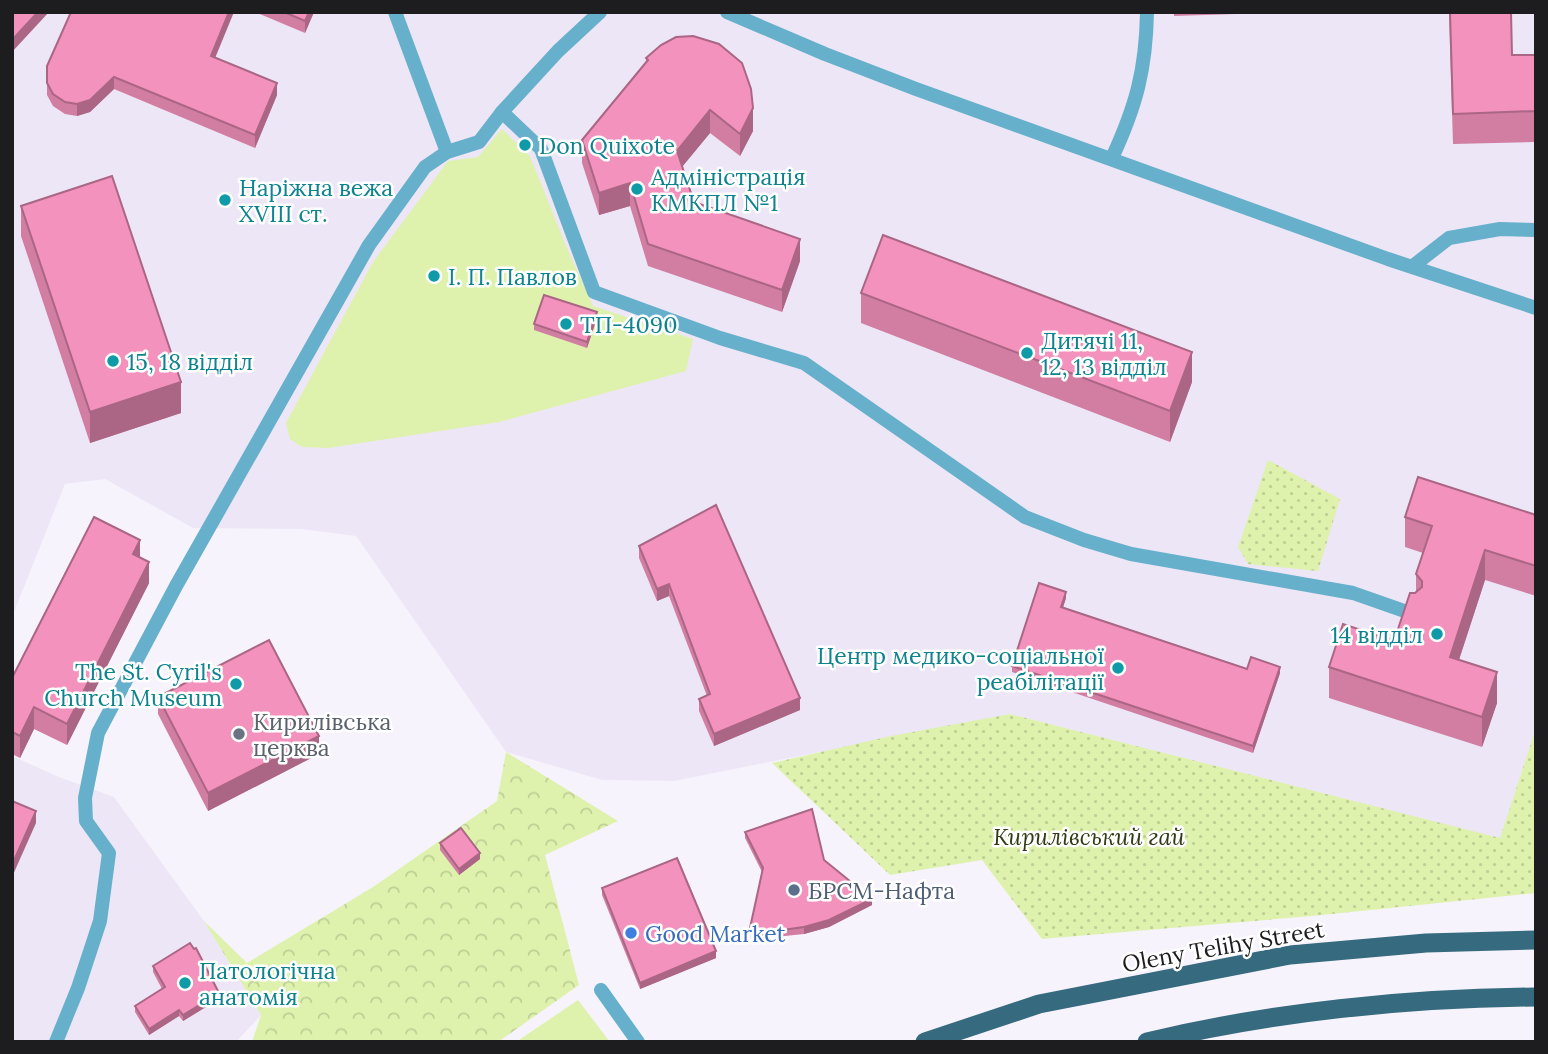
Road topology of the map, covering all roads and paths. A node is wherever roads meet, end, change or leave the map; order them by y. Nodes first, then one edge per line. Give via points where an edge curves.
1 (395, 12) edge
2 (600, 12) edge
3 (727, 12) edge
4 (1147, 12) edge
5 (502, 112) junction
6 (447, 152) junction
7 (1112, 158) junction
8 (1536, 230) edge
9 (1413, 266) junction
10 (1536, 308) edge
11 (1413, 614) edge
12 (1536, 940) edge
13 (601, 990) dead end
14 (1536, 997) edge
15 (56, 1042) edge
16 (638, 1042) edge
17 (925, 1042) edge
18 (1147, 1042) edge

1 - 6 lane
2 - 5 lane
3 - 7 lane via 825,54
4 - 7 lane via 1141,83
5 - 6 lane via 480,142
5 - 11 lane via 541,149 594,292 804,363 1025,517 1131,554 1353,593
6 - 15 lane via 425,167 369,245 98,733 85,798 86,821 109,853 100,921
7 - 9 lane
8 - 9 lane via 1500,229 1449,238
9 - 10 lane
12 - 17 main road, Oleny Telihy Street via 1426,943 1290,955 1039,1004
13 - 16 lane
14 - 18 main road via 1462,998 1315,1012

